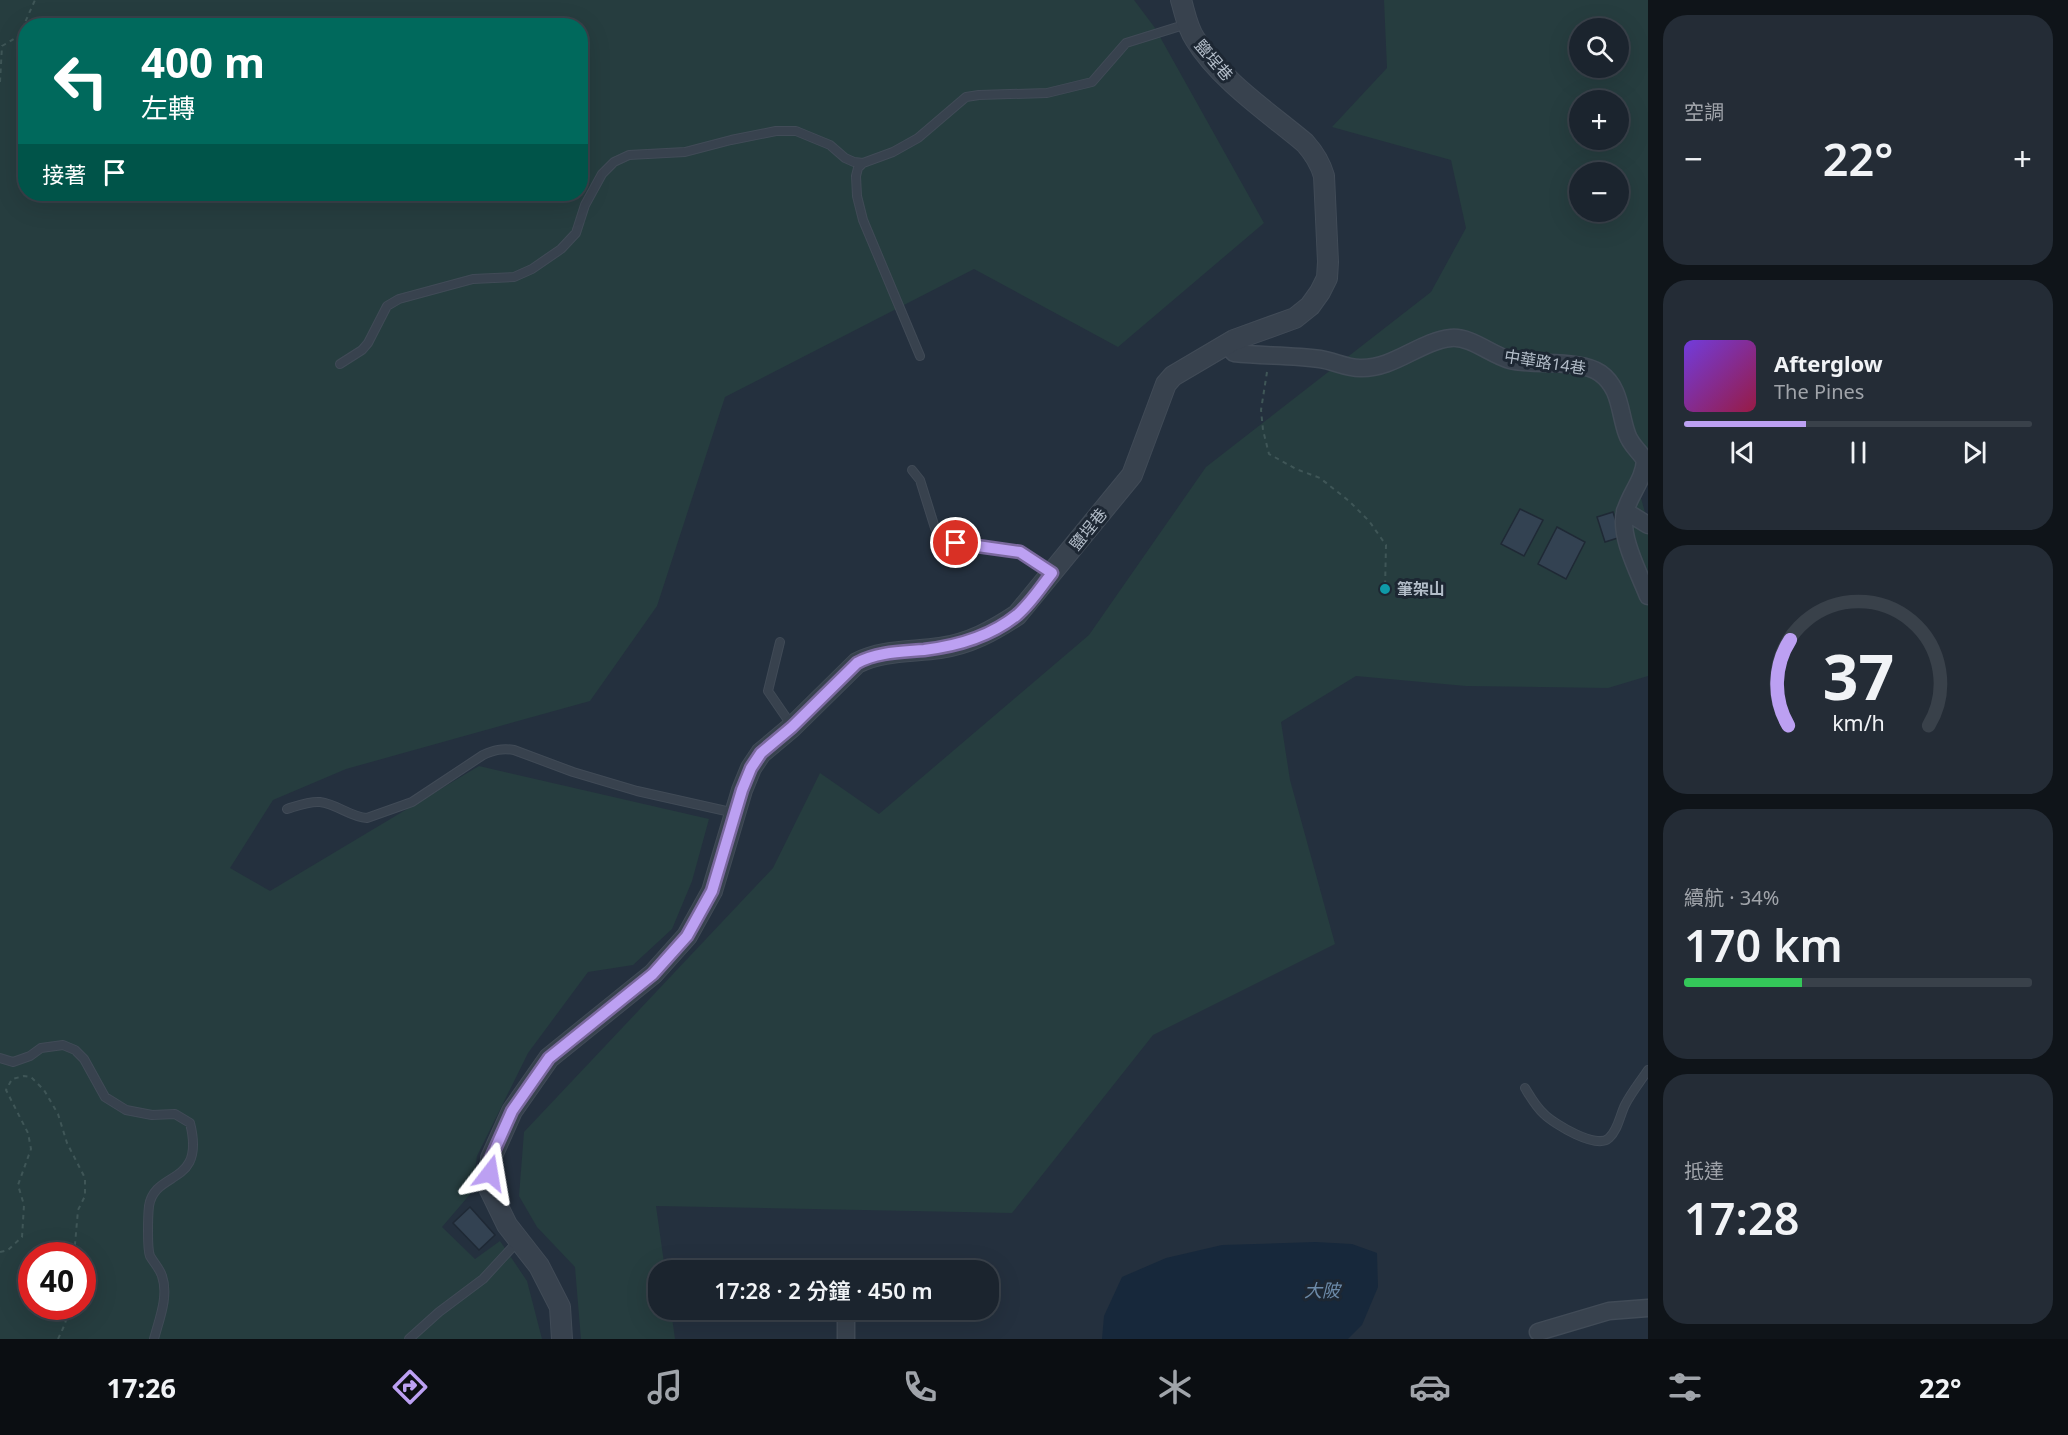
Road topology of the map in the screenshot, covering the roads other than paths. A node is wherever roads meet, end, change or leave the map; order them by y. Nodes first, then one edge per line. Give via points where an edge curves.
1 (1181, 0) edge
2 (1188, 24) junction
3 (863, 163) junction
4 (588, 200) edge
5 (587, 201) edge
6 (1234, 340) junction
7 (920, 356) dead end
8 (340, 364) dead end
9 (912, 470) dead end
10 (1625, 512) junction
11 (1648, 525) edge
12 (1052, 573) junction
13 (1648, 596) edge
14 (780, 642) dead end
15 (792, 727) junction
16 (287, 809) dead end
17 (736, 813) junction
18 (0, 1058) edge
19 (1648, 1070) edge
20 (1525, 1088) dead end
21 (519, 1240) junction
22 (1648, 1308) edge
23 (846, 1320) edge
24 (1538, 1332) dead end
25 (153, 1339) edge
26 (409, 1339) edge
27 (562, 1339) edge
28 (846, 1339) edge

1 - 2 street, 鹽埕巷
2 - 3 lane, 鹽埕巷 via 1126,43 1092,82 1047,93 966,97 918,138
2 - 6 street, 鹽埕巷 via 1193,37 1222,73 1310,148 1324,176 1328,262 1320,292 1295,318
3 - 4 lane via 845,158 830,145 796,131 776,131 686,152 629,155 602,174
3 - 7 lane via 856,176 863,220
5 - 8 lane via 576,233 532,269 514,278 473,279 393,302 387,306 368,343
6 - 10 street, 中華路14巷 via 1230,348 1234,353 1374,367 1438,341 1457,338 1511,361 1582,366 1598,371 1616,392 1626,433 1645,460 1642,478
6 - 12 street, 鹽埕巷 via 1166,384 1132,475
9 - 12 lane via 920,480 934,528 956,543 1020,552
10 - 11 street
10 - 13 street via 1626,536
12 - 15 street, 鹽埕巷 via 1017,615 979,638 942,648 869,657 857,663
14 - 15 lane via 768,691
15 - 17 street, 鹽埕巷 via 761,753 751,768
16 - 17 lane via 321,802 367,818 412,802 483,755 504,749 637,791
17 - 21 street, 鹽埕巷 via 712,891 687,936 653,974 549,1058 512,1111 491,1158 489,1188
18 - 25 lane via 13,1062 41,1048 63,1045 84,1059 105,1097 126,1110 176,1114 190,1123 194,1150 189,1165 155,1192 149,1204 149,1253 162,1275 164,1292
19 - 20 lane via 1625,1104 1610,1138 1604,1142 1577,1135 1545,1116
21 - 26 lane via 483,1279
21 - 27 street, 鹽埕巷 via 539,1266 560,1306
22 - 24 street via 1609,1311
23 - 28 street

